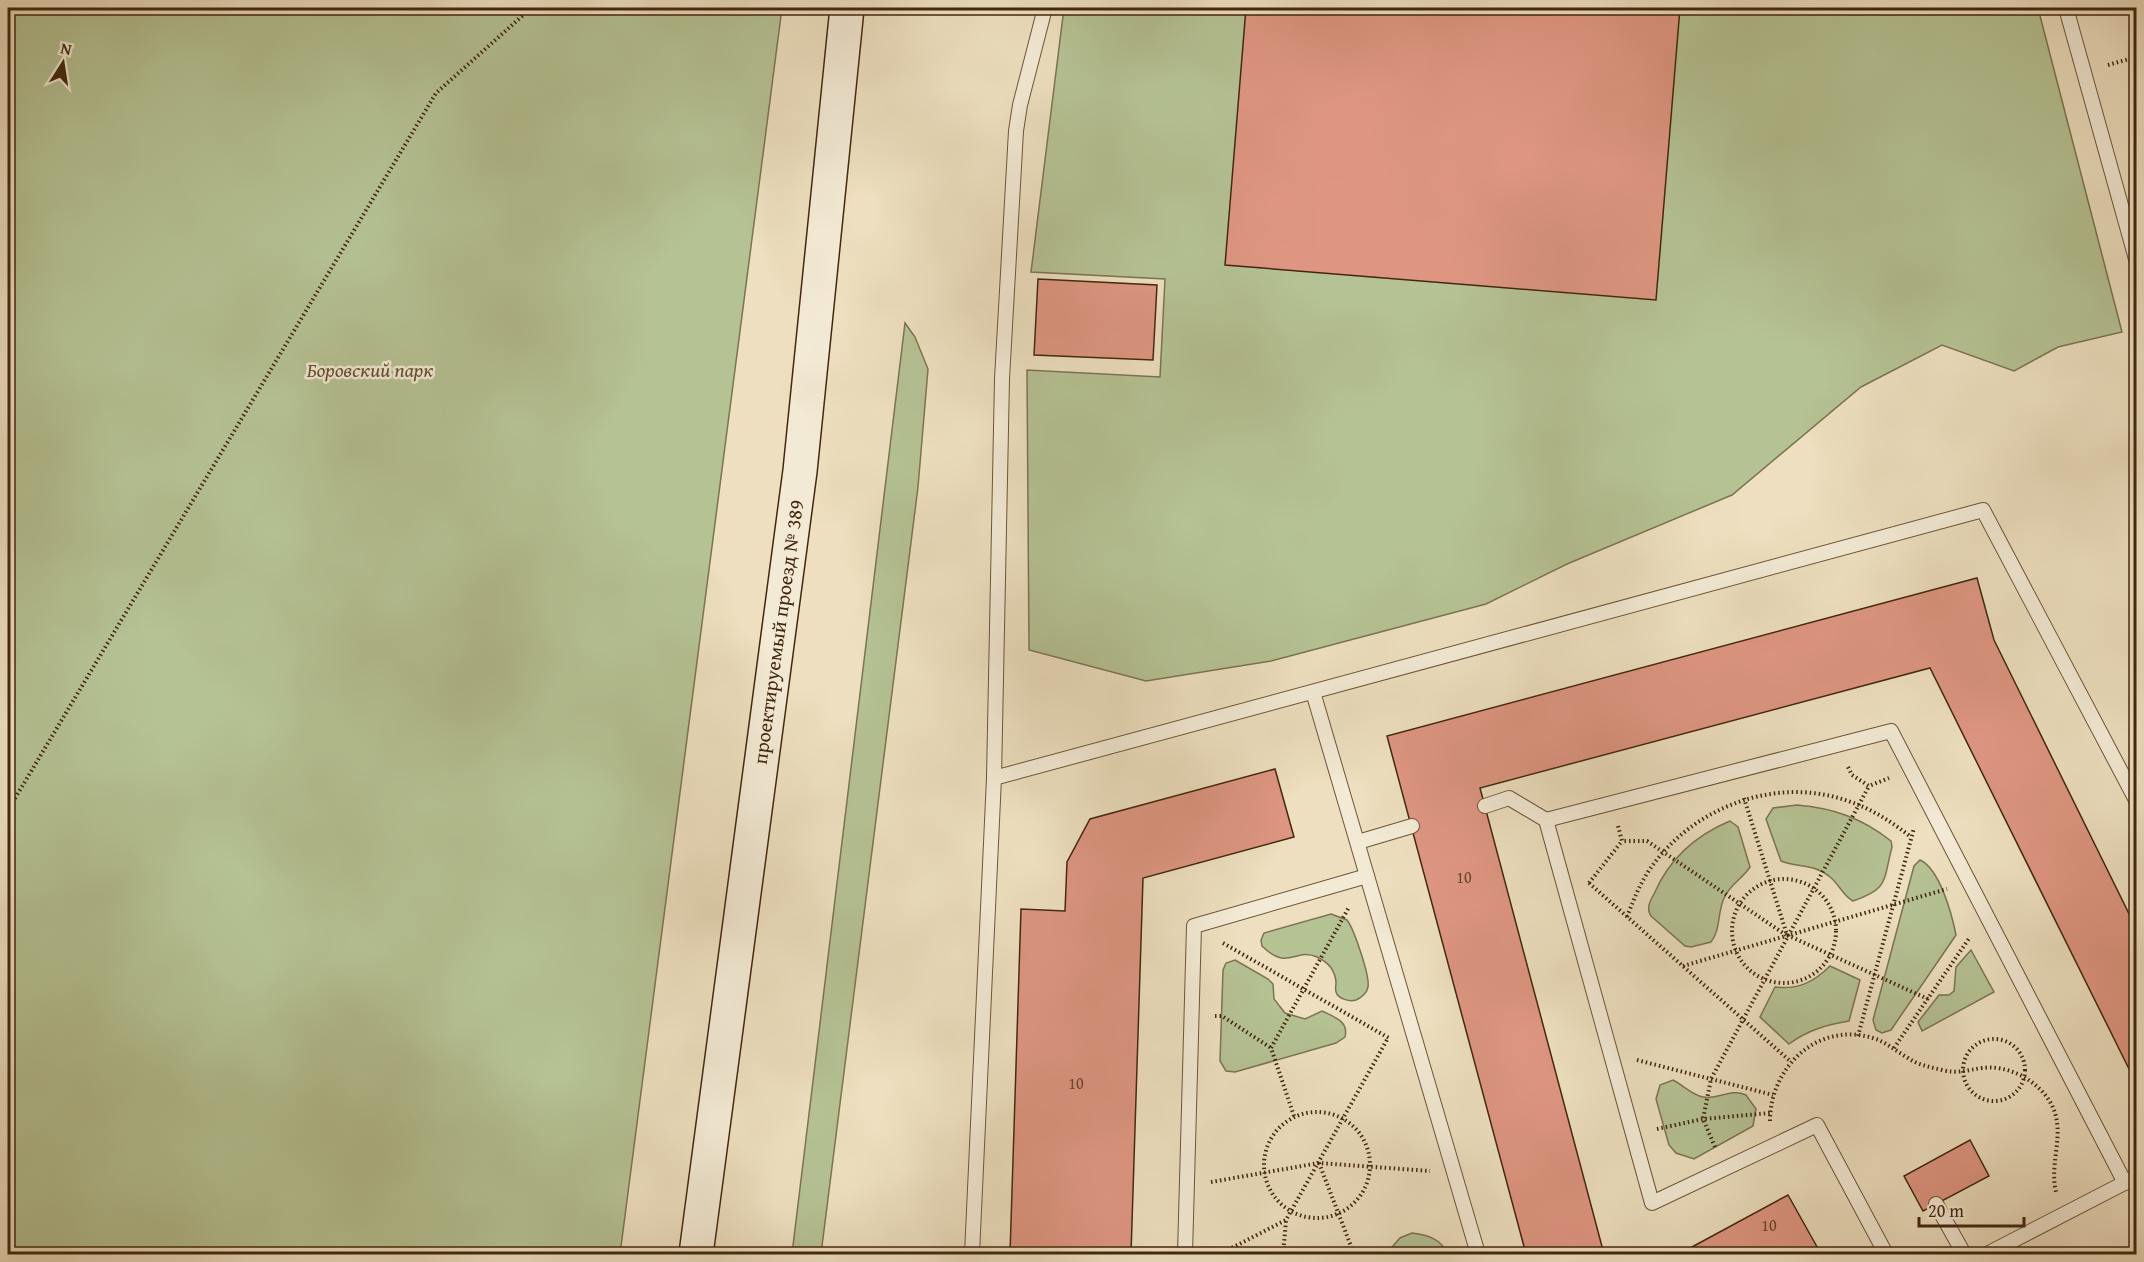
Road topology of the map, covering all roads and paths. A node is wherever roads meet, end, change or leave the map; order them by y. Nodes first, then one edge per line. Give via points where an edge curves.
1 (531, 8) edge
2 (847, 8) edge
3 (1045, 8) edge
4 (2066, 8) edge
5 (2136, 57) edge
6 (2084, 72) junction
7 (2136, 259) edge
8 (1313, 692) junction
9 (1838, 744) junction
10 (1911, 770) junction
11 (1736, 771) junction
12 (994, 778) junction
13 (1869, 786) junction
14 (1923, 793) junction
15 (1745, 800) junction
16 (2136, 800) edge
17 (1612, 803) junction
18 (1859, 805) junction
19 (1485, 806) dead end
20 (8, 810) edge
21 (1546, 820) junction
22 (1412, 826) dead end
23 (1911, 837) junction
24 (1622, 840) junction
25 (1358, 842) junction
26 (1663, 852) junction
27 (1555, 853) junction
28 (1367, 876) junction
29 (1770, 881) junction
30 (1970, 882) junction
31 (1589, 883) junction
32 (1813, 888) junction
33 (1741, 904) junction
34 (1893, 904) junction
35 (1986, 914) junction
36 (1627, 917) junction
37 (1835, 921) junction
38 (1194, 926) junction
39 (1787, 935) junction
40 (1736, 950) junction
41 (1830, 954) junction
42 (1682, 966) junction
43 (1874, 973) junction
44 (1765, 979) junction
45 (1303, 988) junction
46 (1928, 999) junction
47 (1192, 1017) junction
48 (1745, 1021) junction
49 (1858, 1036) junction
50 (1389, 1038) junction
51 (1271, 1048) junction
52 (1894, 1048) junction
53 (1611, 1053) junction
54 (1420, 1056) junction
55 (1790, 1061) junction
56 (1963, 1073) junction
57 (2024, 1077) junction
58 (1711, 1079) junction
59 (1773, 1095) junction
60 (1770, 1113) junction
61 (1294, 1116) junction
62 (1343, 1118) junction
63 (1703, 1119) junction
64 (1633, 1134) junction
65 (1775, 1145) junction
66 (1319, 1162) junction
67 (1371, 1167) junction
68 (1725, 1169) junction
69 (1264, 1173) junction
70 (1455, 1174) junction
71 (2131, 1180) edge
72 (1187, 1187) junction
73 (1936, 1204) dead end
74 (1291, 1211) junction
75 (1338, 1214) junction
76 (2061, 1216) junction
77 (1286, 1220) junction
78 (1992, 1253) edge
79 (696, 1254) edge
80 (972, 1254) edge
81 (1185, 1254) edge
82 (1220, 1254) edge
83 (1282, 1254) edge
84 (1354, 1254) edge
85 (1478, 1254) edge
86 (1886, 1254) edge
87 (1964, 1254) edge

1 - 20 path via 436,93
2 - 79 main road, проектируемый проезд № 389 via 800,471
3 - 12 lane via 1016,131 1002,379
4 - 6 lane
5 - 6 path
6 - 7 lane
8 - 12 lane
8 - 16 lane via 1983,510
8 - 25 lane
9 - 10 lane via 1891,731
9 - 11 lane
9 - 13 path via 1852,775
10 - 13 path
10 - 14 lane
11 - 15 path
11 - 17 lane
12 - 80 lane
13 - 18 path
14 - 23 path
14 - 30 lane
15 - 18 path via 1797,792
15 - 26 path via 1701,819
15 - 29 path
17 - 21 lane
17 - 24 path
18 - 23 path
18 - 32 path
19 - 21 lane via 1509,798
21 - 27 lane
22 - 25 lane
23 - 34 path
24 - 26 path via 1647,841
24 - 31 path
25 - 28 lane
26 - 33 path
26 - 36 path via 1644,879
27 - 31 path
27 - 53 lane
28 - 38 lane
28 - 45 path
28 - 54 lane
29 - 32 path via 1786,879
29 - 33 path via 1755,888
29 - 39 path
30 - 34 path
30 - 35 lane
31 - 36 path
32 - 37 path via 1827,902
32 - 39 path
33 - 39 path
33 - 40 path via 1732,930
34 - 37 path
34 - 43 path
35 - 46 path
35 - 71 lane
36 - 42 path
37 - 39 path
37 - 41 path
38 - 45 path
38 - 47 lane
39 - 40 path
39 - 41 path
39 - 44 path
40 - 42 path
40 - 44 path via 1753,972
41 - 43 path
41 - 44 path via 1814,974 1799,981
42 - 48 path
43 - 46 path
43 - 49 path
44 - 48 path
45 - 50 path
45 - 51 path
46 - 52 path
47 - 51 path via 1222,1016
47 - 72 lane
48 - 55 path
48 - 58 path
49 - 52 path via 1871,1037
49 - 55 path via 1827,1038
50 - 54 path
50 - 62 path
51 - 61 path
52 - 56 path via 1926,1066
53 - 58 path
53 - 64 lane
54 - 70 lane
55 - 59 path
56 - 57 path via 1994,1068
56 - 57 path via 1971,1091 1980,1099 1993,1101 2016,1093
56 - 57 path via 1965,1056 1973,1047 1995,1038 2017,1048 2024,1059
57 - 76 path via 2047,1097 2059,1128 2052,1167
58 - 59 path
58 - 63 path
59 - 60 path
60 - 63 path
60 - 65 path
61 - 62 path via 1316,1111
61 - 69 path via 1276,1130 1265,1149
62 - 66 path
62 - 67 path via 1357,1128 1368,1147
63 - 64 path
63 - 68 path
64 - 68 lane via 1652,1203
65 - 68 lane
65 - 86 lane via 1817,1125
66 - 67 path
66 - 69 path
66 - 74 path
66 - 75 path
67 - 70 path
67 - 75 path via 1365,1191 1350,1208
69 - 72 path
69 - 74 path via 1271,1193
70 - 85 lane
71 - 76 lane
72 - 81 lane
73 - 87 lane
74 - 75 path via 1308,1218
74 - 77 path
75 - 84 path
76 - 78 lane
77 - 82 path
77 - 83 path

